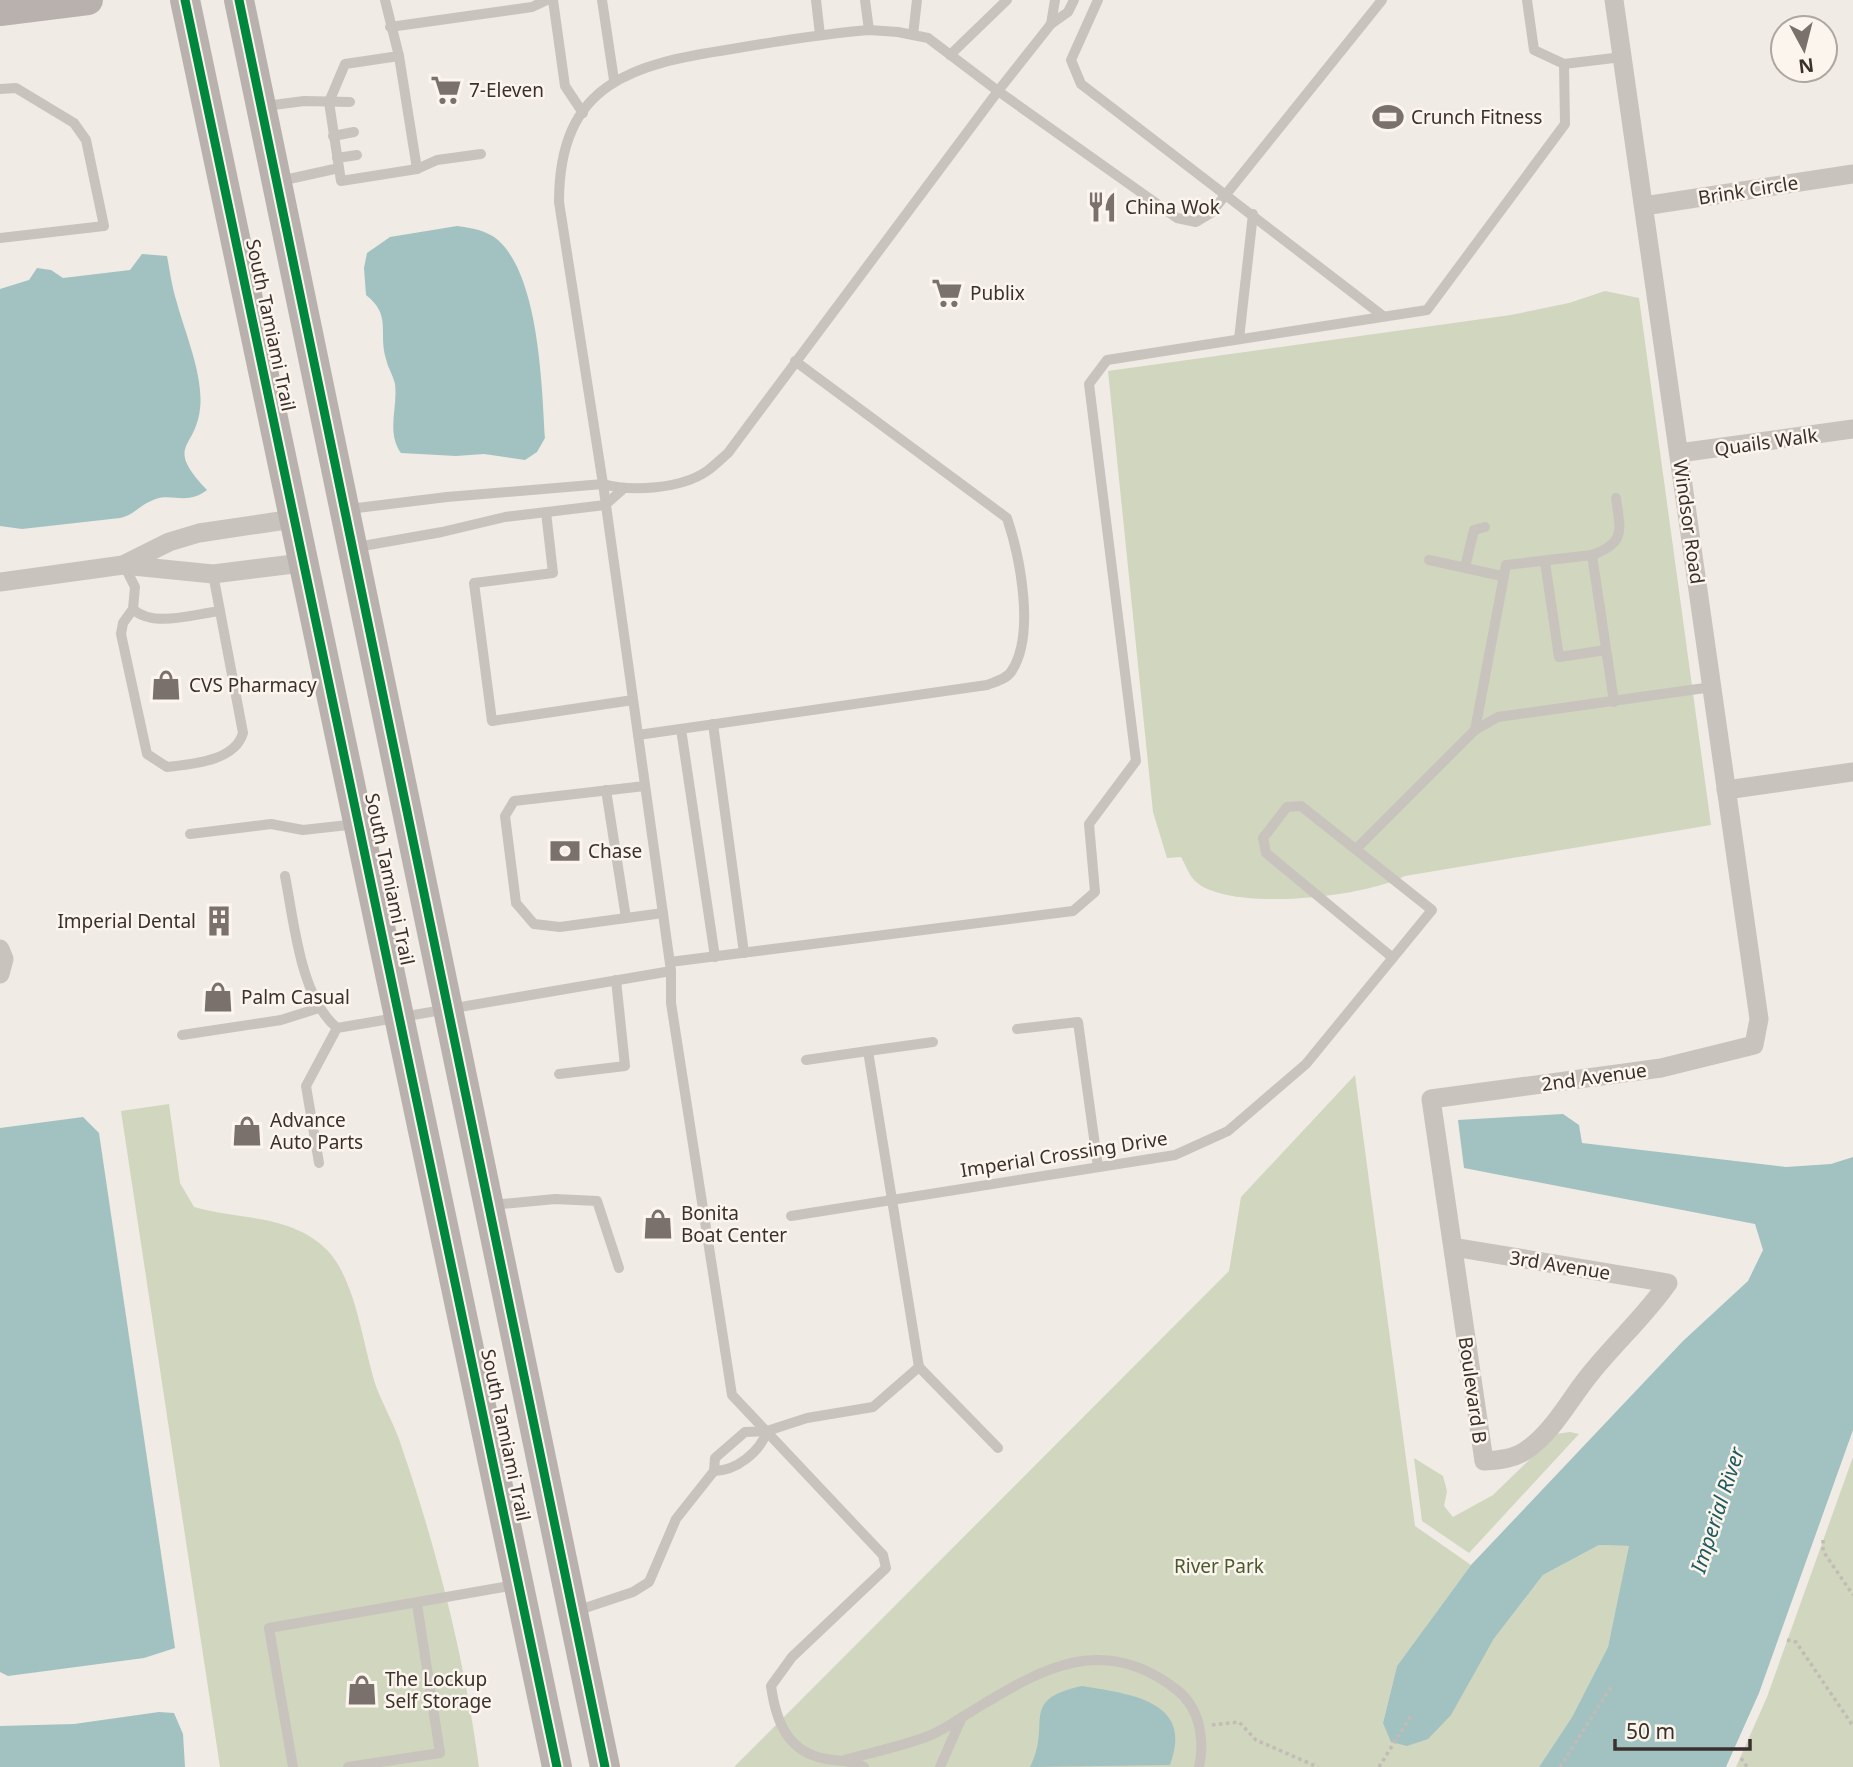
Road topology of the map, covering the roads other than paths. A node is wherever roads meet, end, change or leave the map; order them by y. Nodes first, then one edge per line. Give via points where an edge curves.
1 (88, 0) edge
2 (185, 0) edge
3 (240, 0) edge
4 (385, 0) edge
5 (547, 0) edge
6 (553, 0) edge
7 (602, 0) edge
8 (816, 0) edge
9 (865, 0) edge
10 (917, 0) edge
11 (1007, 0) edge
12 (1055, 0) edge
13 (1074, 0) edge
14 (1098, 0) edge
15 (1382, 0) edge
16 (1527, 0) edge
17 (1614, 0) edge
18 (0, 11) edge
19 (1051, 24) junction
20 (390, 27) junction
21 (869, 30) junction
22 (820, 35) junction
23 (913, 35) junction
24 (950, 55) junction
25 (400, 56) junction
26 (1622, 57) junction
27 (1564, 64) junction
28 (614, 80) junction
29 (0, 89) edge
30 (998, 90) junction
31 (329, 102) junction
32 (350, 102) dead end
33 (262, 107) junction
34 (583, 113) junction
35 (354, 132) dead end
36 (333, 136) junction
37 (481, 154) dead end
38 (357, 155) dead end
39 (338, 163) junction
40 (417, 169) junction
41 (1853, 174) edge
42 (276, 182) junction
43 (1227, 193) junction
44 (1644, 206) junction
45 (1254, 214) junction
46 (0, 238) edge
47 (1383, 316) junction
48 (1239, 339) junction
49 (795, 361) junction
50 (1853, 429) edge
51 (1679, 453) junction
52 (603, 484) junction
53 (622, 490) junction
54 (1616, 498) dead end
55 (605, 505) junction
56 (345, 509) junction
57 (546, 512) junction
58 (293, 519) junction
59 (1485, 527) dead end
60 (353, 547) junction
61 (1592, 555) junction
62 (1429, 560) dead end
63 (1545, 562) junction
64 (302, 563) junction
65 (123, 565) junction
66 (1465, 567) junction
67 (213, 574) junction
68 (1502, 576) junction
69 (0, 582) edge
70 (133, 609) junction
71 (220, 611) junction
72 (1606, 650) junction
73 (1712, 687) junction
74 (633, 700) junction
75 (1614, 702) junction
76 (713, 724) junction
77 (681, 729) junction
78 (1475, 730) junction
79 (638, 735) junction
80 (1853, 772) edge
81 (645, 786) junction
82 (606, 790) junction
83 (1726, 790) junction
84 (361, 824) junction
85 (190, 834) dead end
86 (1356, 849) junction
87 (285, 876) dead end
88 (663, 913) junction
89 (626, 918) junction
90 (0, 948) edge
91 (744, 953) junction
92 (715, 957) junction
93 (1393, 957) junction
94 (671, 966) junction
95 (0, 974) edge
96 (615, 980) junction
97 (446, 1007) junction
98 (319, 1008) junction
99 (401, 1016) junction
100 (337, 1028) junction
101 (1017, 1030) dead end
102 (182, 1035) dead end
103 (933, 1042) dead end
104 (1754, 1045) joint
105 (869, 1051) junction
106 (806, 1060) dead end
107 (559, 1074) dead end
108 (1431, 1099) joint
109 (319, 1163) dead end
110 (1098, 1167) junction
111 (892, 1200) junction
112 (488, 1206) junction
113 (791, 1216) dead end
114 (1453, 1247) junction
115 (619, 1268) dead end
116 (1668, 1283) joint
117 (919, 1367) junction
118 (767, 1431) junction
119 (998, 1448) dead end
120 (714, 1471) junction
121 (519, 1584) junction
122 (417, 1604) junction
123 (572, 1612) junction
124 (963, 1716) junction
125 (840, 1761) junction
126 (293, 1767) edge
127 (348, 1767) edge
128 (557, 1767) edge
129 (605, 1767) edge
130 (864, 1767) edge
131 (940, 1767) edge
132 (1199, 1767) edge

1 - 18 main road
2 - 58 main road, South Tamiami Trail
3 - 33 main road, South Tamiami Trail
4 - 20 lane
5 - 20 lane via 532,7
6 - 34 lane via 565,86
7 - 28 lane
8 - 22 lane
9 - 21 lane
10 - 23 lane
11 - 24 lane
12 - 19 lane
13 - 19 lane via 1068,12
14 - 43 lane via 1071,60 1081,84
15 - 43 lane
16 - 27 lane via 1534,50
17 - 26 street, Windsor Road
19 - 30 lane
20 - 25 lane
21 - 22 lane
21 - 23 lane
22 - 28 lane via 681,56
23 - 24 lane via 928,38
24 - 30 lane
25 - 31 lane via 345,64
25 - 40 lane via 400,94 408,147
26 - 27 lane
26 - 44 street, Windsor Road
27 - 47 lane via 1565,124 1427,310
28 - 34 lane
29 - 46 lane via 16,88 74,123 86,140 104,226
30 - 43 lane via 1177,218 1196,222
30 - 49 lane
31 - 32 lane
31 - 33 lane via 304,100
31 - 36 lane
33 - 42 main road, South Tamiami Trail
34 - 52 lane via 565,152 559,202
35 - 36 lane
36 - 39 lane
37 - 40 lane via 437,160
38 - 39 lane
39 - 40 lane via 341,181
39 - 42 lane
41 - 44 street, Brink Circle
42 - 56 main road, South Tamiami Trail
43 - 45 lane
44 - 51 street, Windsor Road
45 - 47 lane
45 - 48 lane
47 - 48 lane
48 - 91 lane via 1107,360 1089,384 1136,761 1088,824 1095,892 1073,911
49 - 53 lane via 728,453 705,472 679,482
49 - 76 lane via 1007,518 1022,595 1022,649 1009,675 987,685
50 - 51 street, Quails Walk
51 - 73 street, Windsor Road
52 - 53 lane
52 - 55 lane
52 - 56 lane
53 - 55 lane
54 - 61 lane via 1621,533 1612,548
55 - 57 lane
55 - 74 lane
56 - 60 main road, South Tamiami Trail
57 - 60 lane
57 - 74 lane via 553,573 474,583 492,721
58 - 64 main road, South Tamiami Trail
58 - 65 street via 200,533 169,542
59 - 66 lane via 1474,530
60 - 97 main road, South Tamiami Trail
61 - 63 lane
61 - 72 lane
62 - 66 lane
63 - 68 lane via 1506,565
63 - 72 lane via 1559,657
64 - 67 street
64 - 84 main road, South Tamiami Trail
65 - 67 street
65 - 69 street
65 - 70 lane via 135,587
66 - 68 lane
67 - 71 lane
68 - 78 lane
70 - 71 lane via 141,617 163,618
70 - 71 lane via 121,634 147,754 167,767 229,754 240,744 243,733
72 - 75 lane
73 - 75 lane
73 - 83 street, Windsor Road
74 - 79 lane
75 - 78 lane via 1498,717
76 - 77 lane
76 - 91 lane
77 - 79 lane
77 - 92 lane
78 - 86 lane
79 - 81 lane
80 - 83 street
81 - 82 lane
81 - 88 lane
82 - 89 lane
82 - 89 lane via 514,801 508,807 505,816 516,903 534,924 560,928
83 - 104 street, Windsor Road via 1759,1019
84 - 85 lane via 303,830 271,824
84 - 99 main road, South Tamiami Trail
86 - 93 lane, Imperial Crossing Drive via 1432,910
86 - 93 lane via 1301,806 1287,807 1263,838 1266,853
87 - 98 lane via 303,962
88 - 89 lane
88 - 94 lane
90 - 95 street via 4,959
91 - 92 lane
92 - 94 lane
93 - 110 lane, Imperial Crossing Drive via 1306,1065 1228,1131 1175,1155
94 - 96 lane
94 - 118 lane via 671,1003 732,1395
96 - 97 lane
96 - 107 lane via 625,1066
97 - 99 lane
97 - 112 main road, South Tamiami Trail
98 - 100 lane
98 - 102 lane via 281,1020
99 - 100 lane
99 - 121 main road, South Tamiami Trail
100 - 109 lane via 306,1086
101 - 110 lane via 1078,1022
103 - 105 lane
104 - 108 street, 2nd Avenue via 1661,1068
105 - 106 lane
105 - 111 lane
108 - 114 street, Boulevard B
110 - 111 lane, Imperial Crossing Drive
111 - 113 lane, Imperial Crossing Drive
111 - 117 lane
112 - 115 lane via 555,1199 597,1201
112 - 123 main road, South Tamiami Trail
114 - 116 street, 3rd Avenue
114 - 116 street, Boulevard B via 1484,1461 1525,1451 1540,1437
117 - 118 lane via 873,1407 807,1418
117 - 119 lane
118 - 120 lane via 763,1444 729,1471
118 - 120 lane via 745,1433 715,1458
118 - 125 lane via 883,1555 886,1568 792,1657 771,1686 775,1714 787,1736 801,1749
120 - 123 lane via 676,1519 649,1582 633,1592
121 - 122 lane
121 - 128 main road, South Tamiami Trail
122 - 126 lane via 269,1628
122 - 127 lane via 440,1753
123 - 129 main road, South Tamiami Trail
124 - 125 lane via 932,1735
124 - 131 lane
124 - 132 lane via 1051,1667 1118,1662 1163,1679 1185,1696 1200,1728 1203,1749
125 - 130 lane

